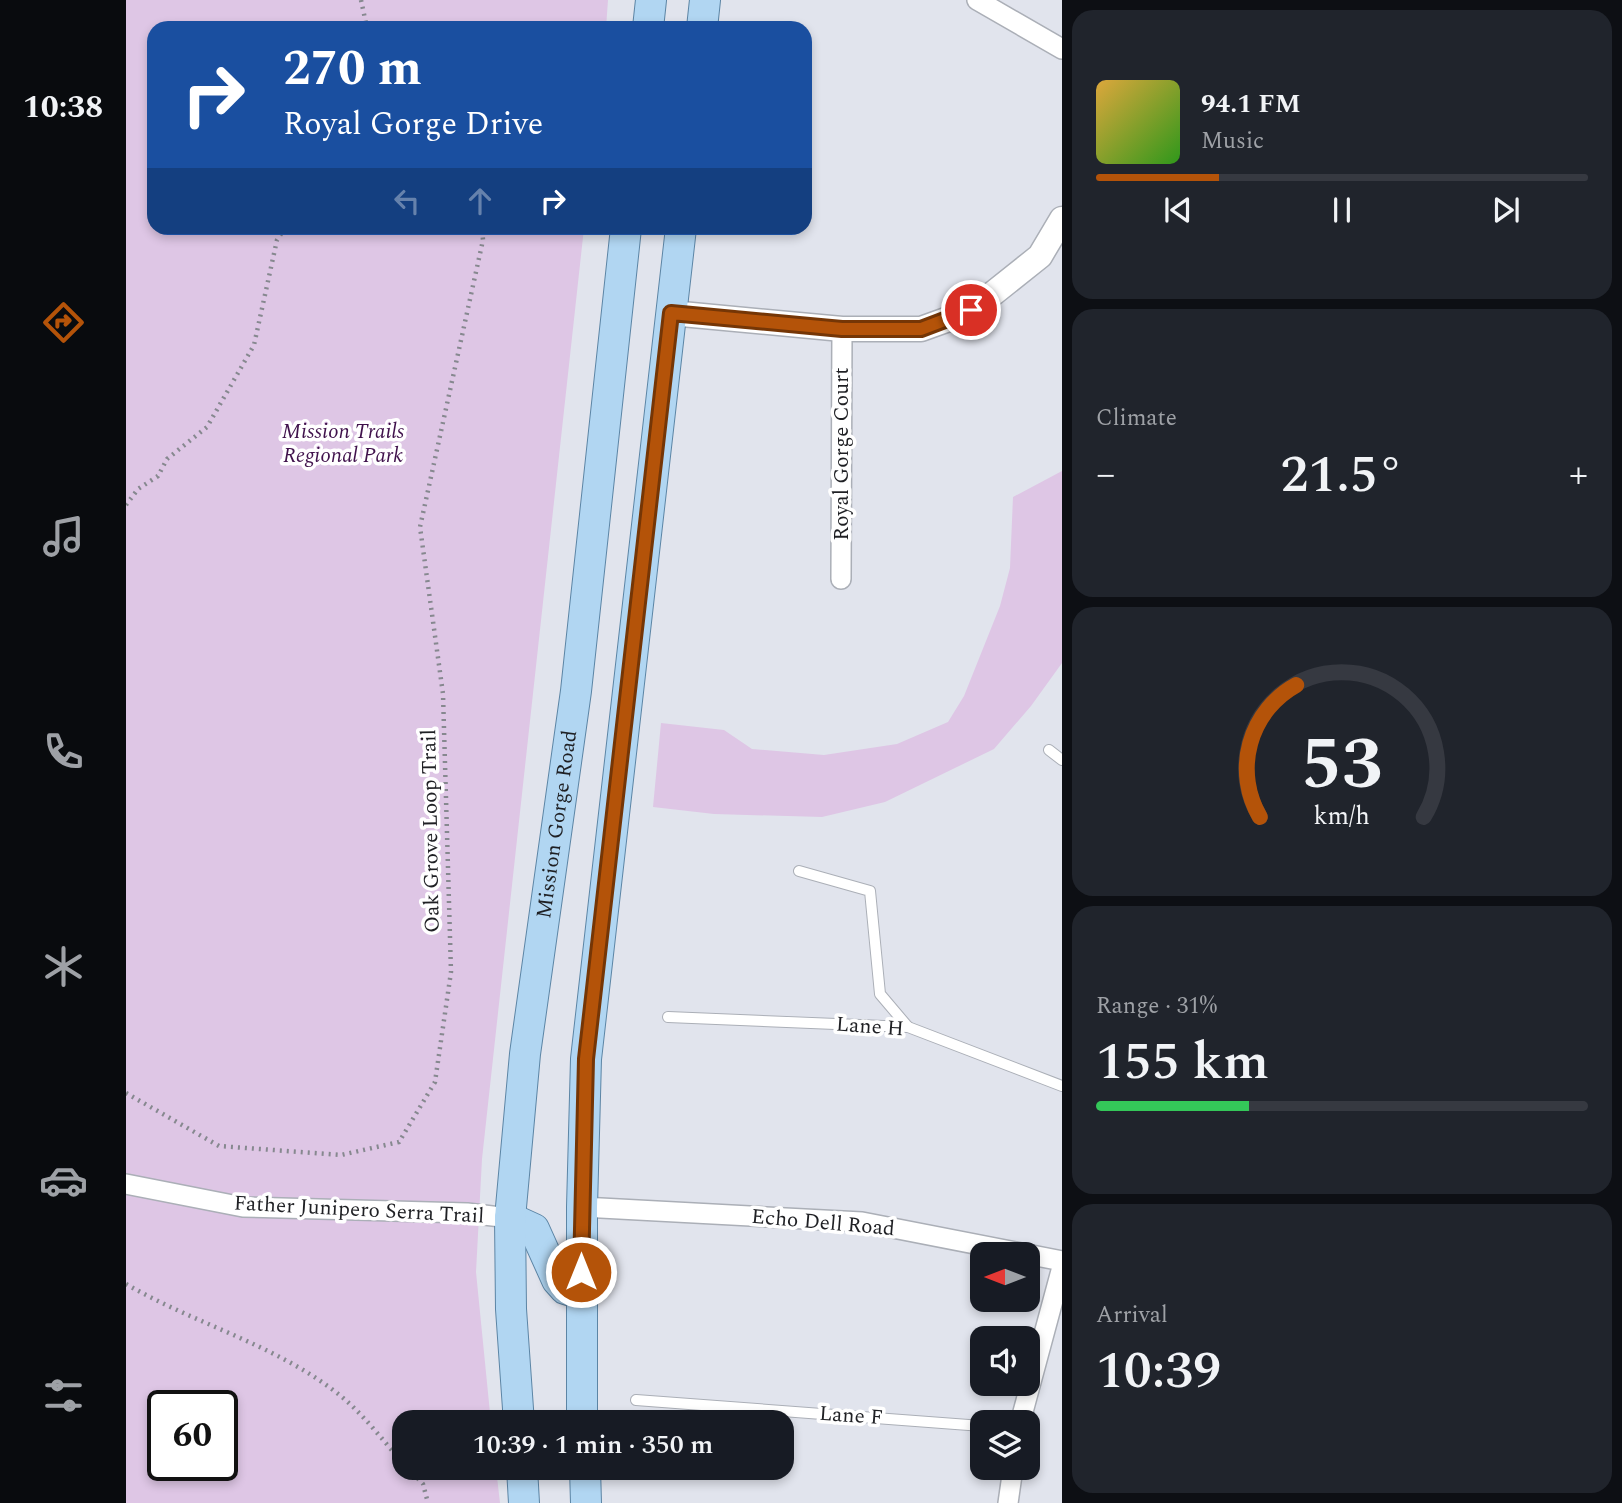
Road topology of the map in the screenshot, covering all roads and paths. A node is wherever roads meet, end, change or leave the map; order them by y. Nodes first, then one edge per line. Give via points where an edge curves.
1 (361, 0) edge
2 (651, 0) edge
3 (705, 0) edge
4 (977, 0) edge
5 (366, 21) edge
6 (649, 21) edge
7 (703, 21) edge
8 (1062, 50) edge
9 (1062, 219) edge
10 (280, 235) edge
11 (483, 235) edge
12 (625, 235) edge
13 (680, 235) edge
14 (671, 313) junction
15 (842, 329) junction
16 (126, 505) edge
17 (841, 579) dead end
18 (1049, 750) dead end
19 (1062, 760) edge
20 (799, 871) dead end
21 (668, 1017) dead end
22 (908, 1027) junction
23 (1062, 1086) edge
24 (126, 1093) edge
25 (126, 1184) edge
26 (582, 1207) junction
27 (510, 1218) junction
28 (1062, 1261) edge
29 (1062, 1267) edge
30 (126, 1284) edge
31 (581, 1294) junction
32 (636, 1400) dead end
33 (518, 1410) edge
34 (582, 1410) edge
35 (1024, 1410) edge
36 (970, 1425) edge
37 (392, 1451) edge
38 (419, 1480) edge
39 (523, 1480) edge
40 (585, 1480) edge
41 (1011, 1480) edge
42 (428, 1503) edge
43 (524, 1503) edge
44 (586, 1503) edge
45 (1008, 1503) edge

1 - 5 path
2 - 6 main road
3 - 7 main road
4 - 8 street
9 - 15 street via 1040,256 971,310 921,329
10 - 16 path via 254,345 207,427 167,459 158,476 138,489
11 - 24 path, Oak Grove Loop Trail via 421,527 443,694 445,750 450,972 435,1082 399,1142 341,1156 219,1146
12 - 27 main road, Mission Gorge Road via 576,691 525,1054
13 - 14 main road
14 - 15 street
14 - 26 main road via 586,1059
15 - 17 street, Royal Gorge Court
18 - 19 lane
20 - 22 lane via 870,891 880,994
21 - 22 lane, Lane H
22 - 23 lane, Lane H
25 - 27 street, Father Junipero Serra Trail via 243,1207
26 - 28 street, Echo Dell Road via 862,1223
26 - 31 main road
27 - 31 main road via 534,1228 557,1280 565,1289
27 - 33 main road, Mission Gorge Road
29 - 35 street
30 - 37 path via 169,1309 261,1346 338,1394
31 - 34 main road
32 - 36 lane, Lane F
38 - 42 path
39 - 43 main road
40 - 44 main road
41 - 45 street

